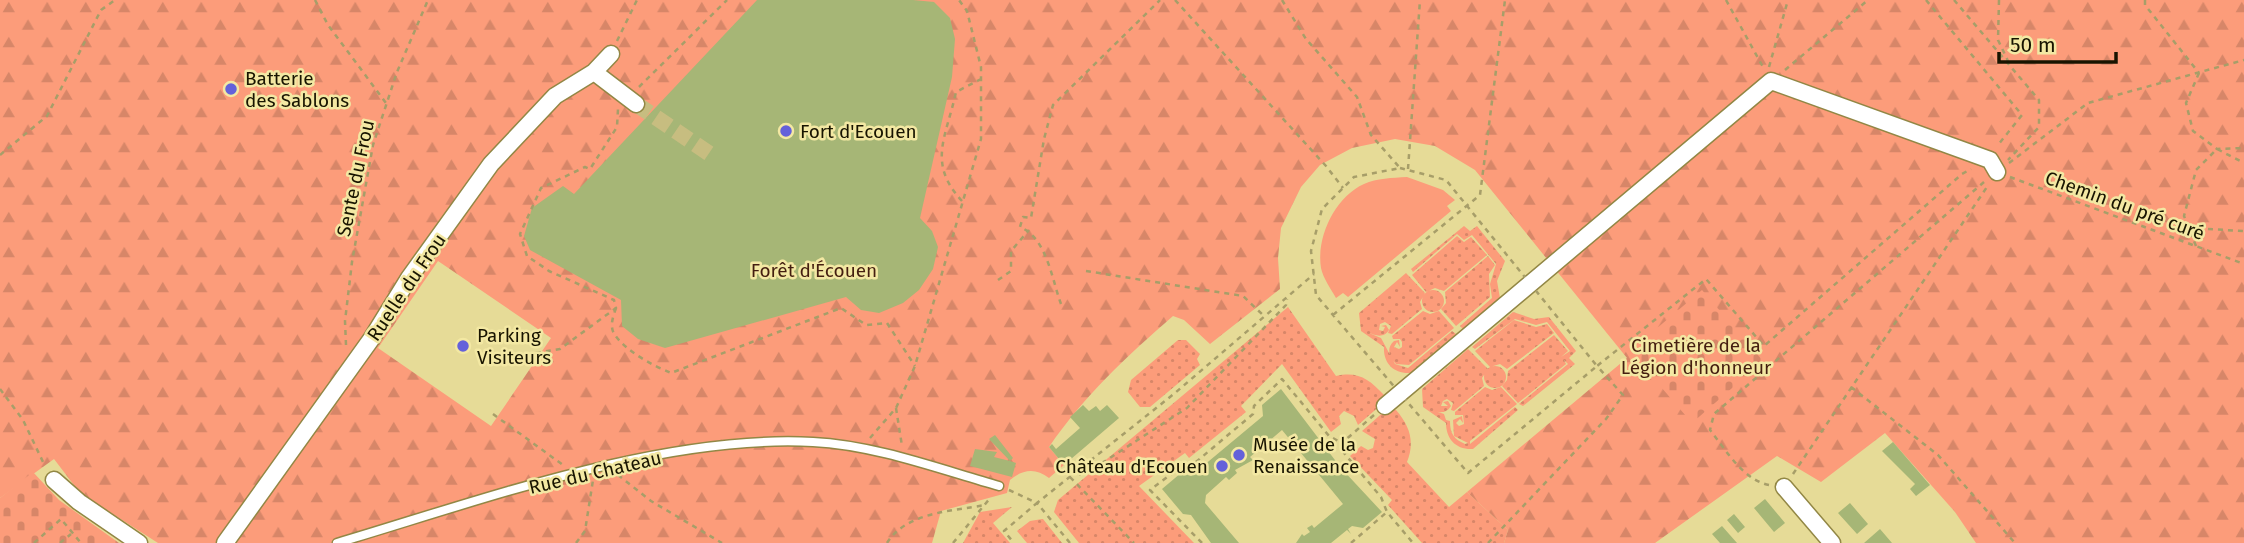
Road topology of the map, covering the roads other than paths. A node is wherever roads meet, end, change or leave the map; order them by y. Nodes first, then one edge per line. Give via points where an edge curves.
1 (611, 54) road end
2 (594, 72) junction
3 (636, 104) tunnel mouth
4 (1993, 166) road end
5 (1385, 406) dead end
6 (54, 480) dead end
7 (999, 486) road end
8 (1784, 488) road end
9 (1829, 542) edge
10 (139, 543) edge
11 (225, 543) edge
12 (337, 543) edge

1 - 2 street, Ruelle du Frou
2 - 3 street
2 - 11 street, Ruelle du Frou via 555,96 491,163
4 - 5 street via 1772,81
6 - 10 street
7 - 12 lane, Rue du Chateau via 860,449 757,441 573,474
8 - 9 street

